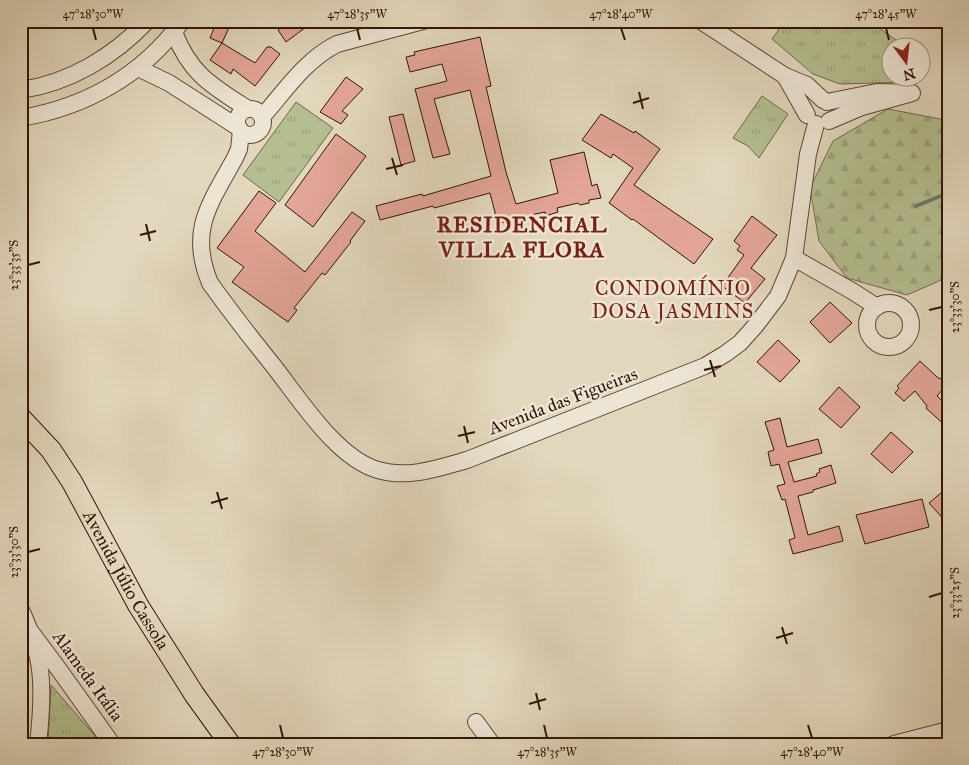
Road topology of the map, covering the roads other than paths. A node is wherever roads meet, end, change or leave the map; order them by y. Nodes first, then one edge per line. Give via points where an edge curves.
1 (147, 21) edge
2 (423, 21) edge
3 (701, 21) edge
4 (178, 27) edge
5 (138, 68) junction
6 (785, 76) junction
7 (214, 88) junction
8 (21, 90) edge
9 (825, 101) junction
10 (202, 105) junction
11 (255, 113) junction
12 (21, 118) edge
13 (817, 120) junction
14 (240, 129) junction
15 (794, 258) junction
16 (877, 307) dead end
17 (21, 418) edge
18 (21, 610) edge
19 (31, 632) junction
20 (476, 722) dead end
21 (948, 730) edge
22 (38, 744) edge
23 (112, 744) edge
24 (230, 744) edge
25 (492, 744) edge
26 (894, 744) edge

1 - 8 street via 104,59 69,76
2 - 11 street via 325,50
3 - 6 street
4 - 5 street
4 - 7 street via 185,57
5 - 10 street via 169,83
5 - 12 street via 106,90 77,104
6 - 9 street via 807,86
6 - 13 street
7 - 10 street
7 - 11 street
9 - 13 street via 830,105 832,114
9 - 13 street via 811,103 807,111
9 - 13 street via 878,92 912,93
10 - 14 street
11 - 14 street via 262,126 257,132 249,134
13 - 15 street, Avenida das Figueiras via 808,154
14 - 15 street, Avenida das Figueiras via 239,149 205,214 200,247 203,267 221,299 331,438 360,462 379,470 402,474 430,471 468,460 705,366 740,343 756,325 778,296
15 - 16 street
17 - 24 main road, Avenida Júlio Cassola via 51,450 72,482 138,606
18 - 19 street, Alameda Itália
19 - 22 street, Alameda Itália via 39,660
19 - 23 street, Alameda Itália
20 - 25 street
21 - 26 street

